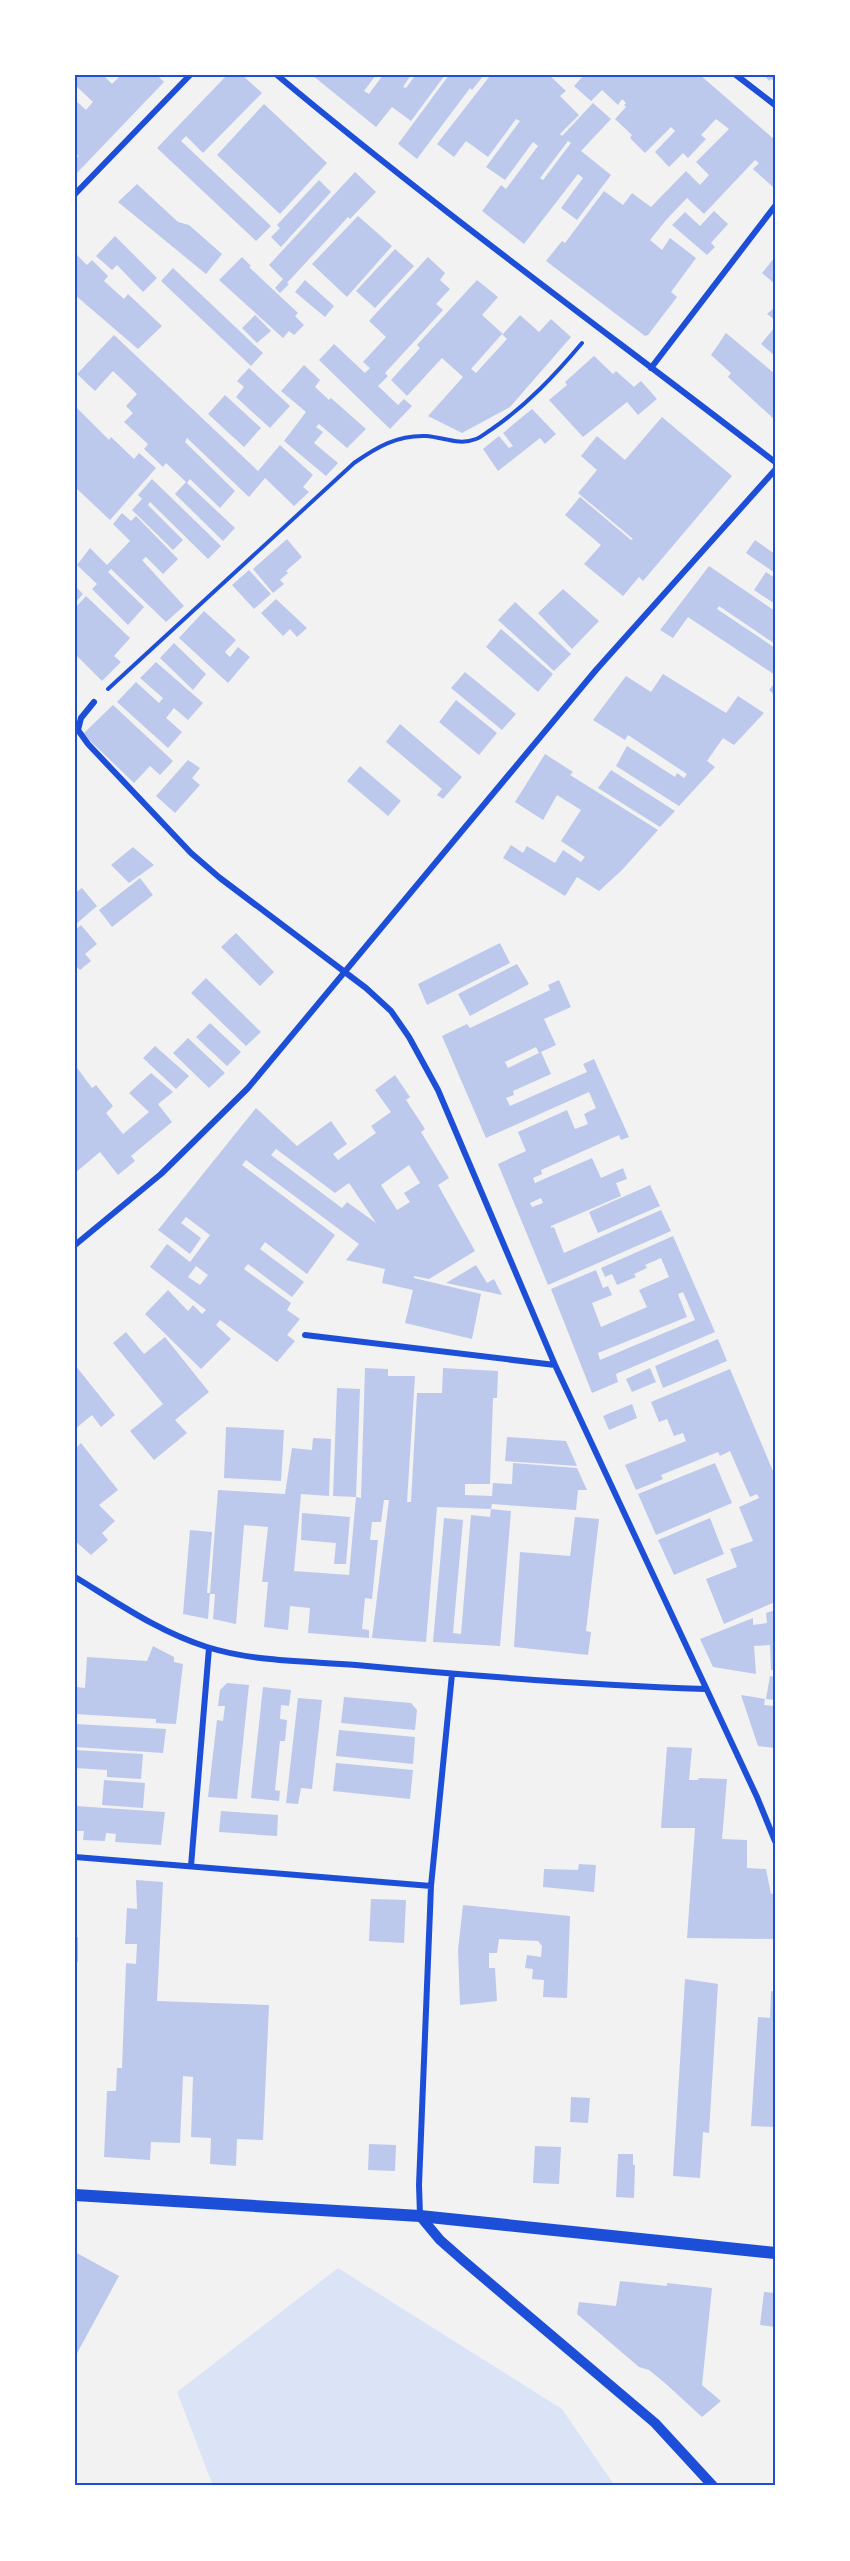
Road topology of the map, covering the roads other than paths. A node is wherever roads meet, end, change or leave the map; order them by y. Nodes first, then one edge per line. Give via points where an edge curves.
1 (190, 75) edge
2 (277, 75) edge
3 (736, 75) edge
4 (775, 105) edge
5 (75, 194) edge
6 (775, 206) edge
7 (651, 368) junction
8 (775, 462) edge
9 (775, 470) edge
10 (94, 702) road end
11 (345, 972) junction
12 (75, 1245) edge
13 (305, 1335) dead end
14 (555, 1365) junction
15 (75, 1577) edge
16 (209, 1648) junction
17 (452, 1674) junction
18 (705, 1689) junction
19 (775, 1841) edge
20 (75, 1857) edge
21 (191, 1866) junction
22 (431, 1886) junction
23 (75, 2194) edge
24 (420, 2216) junction
25 (775, 2253) edge
26 (713, 2486) edge

1 - 5 street
2 - 7 street via 433,202
3 - 4 street
6 - 7 street
7 - 8 street
9 - 11 street via 596,670
10 - 11 street via 81,718 78,730 139,800 205,866
11 - 12 street via 248,1088 160,1174
11 - 14 street via 391,1011 438,1090
13 - 14 street
14 - 18 street
15 - 16 street via 146,1621
16 - 17 street via 255,1656
16 - 21 street
17 - 18 street
17 - 22 street
18 - 19 street
20 - 21 street
21 - 22 street
22 - 24 street
23 - 24 main road
24 - 25 main road
24 - 26 street via 465,2262 656,2423

